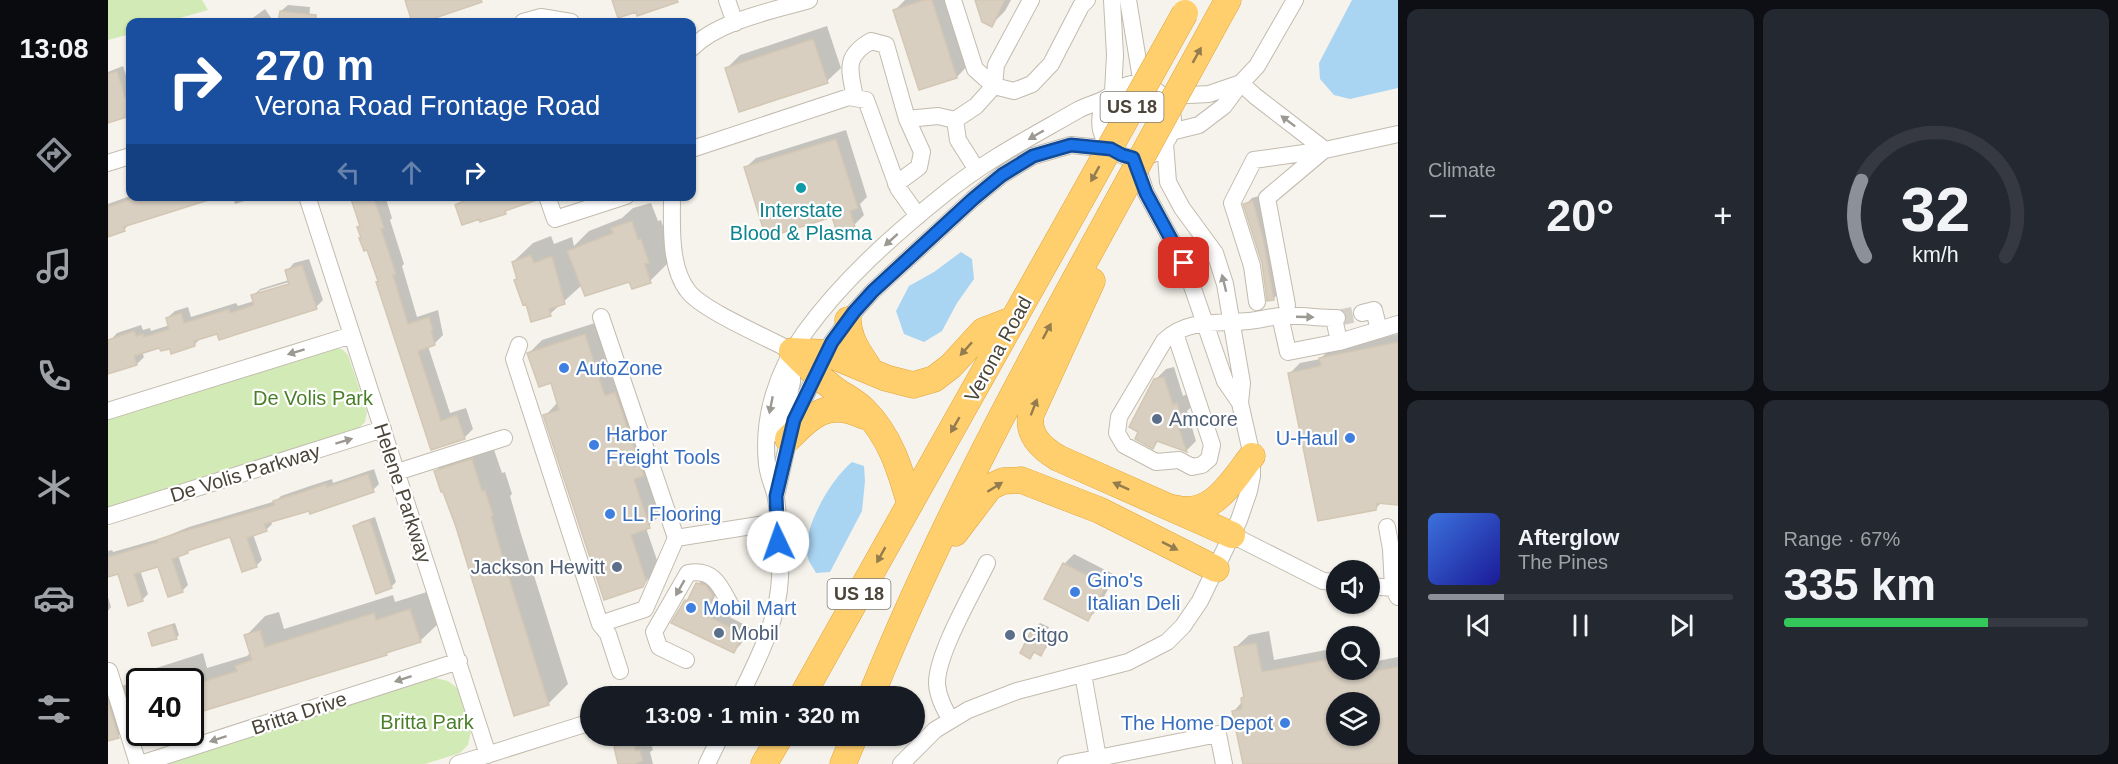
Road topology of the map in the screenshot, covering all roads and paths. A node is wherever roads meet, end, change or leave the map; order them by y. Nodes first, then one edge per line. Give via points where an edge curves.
1 (727, 0) edge
2 (809, 0) edge
3 (953, 0) edge
4 (1031, 0) edge
5 (1087, 0) edge
6 (1112, 0) edge
7 (1128, 0) edge
8 (1228, 0) edge
9 (1295, 0) edge
10 (1188, 7) edge
11 (735, 23) junction
12 (696, 44) edge
13 (1241, 83) junction
14 (1142, 85) junction
15 (994, 86) junction
16 (1109, 95) junction
17 (1164, 97) junction
18 (855, 98) junction
19 (907, 119) junction
20 (955, 120) junction
21 (1398, 134) edge
22 (1168, 138) junction
23 (696, 147) edge
24 (1111, 149) junction
25 (1325, 150) junction
26 (126, 157) edge
27 (1133, 158) junction
28 (108, 163) edge
29 (977, 170) junction
30 (896, 184) junction
31 (309, 201) edge
32 (549, 201) edge
33 (611, 201) edge
34 (672, 201) edge
35 (918, 216) junction
36 (1090, 251) junction
37 (1257, 302) dead end
38 (1284, 311) junction
39 (1362, 313) dead end
40 (601, 317) dead end
41 (848, 320) junction
42 (1014, 320) junction
43 (1231, 322) junction
44 (1205, 323) junction
45 (1398, 324) edge
46 (1378, 330) junction
47 (1175, 333) junction
48 (352, 335) junction
49 (1339, 342) junction
50 (519, 345) dead end
51 (792, 351) junction
52 (821, 364) junction
53 (871, 370) junction
54 (1240, 403) junction
55 (108, 411) edge
56 (872, 420) junction
57 (383, 429) junction
58 (504, 438) dead end
59 (786, 450) junction
60 (1252, 456) junction
61 (397, 472) junction
62 (776, 496) junction
63 (910, 504) junction
64 (1161, 505) junction
65 (108, 516) edge
66 (777, 522) junction
67 (1387, 526) dead end
68 (1232, 535) junction
69 (676, 538) junction
70 (987, 563) dead end
71 (1216, 569) junction
72 (1326, 580) edge
73 (920, 581) junction
74 (1380, 589) edge
75 (1395, 593) edge
76 (732, 608) dead end
77 (600, 624) junction
78 (686, 660) dead end
79 (459, 661) junction
80 (109, 671) edge
81 (620, 671) dead end
82 (1083, 674) junction
83 (745, 686) edge
84 (808, 686) edge
85 (875, 686) edge
86 (950, 719) junction
87 (580, 726) edge
88 (716, 746) edge
89 (775, 746) edge
90 (850, 746) edge
91 (488, 755) junction
92 (1098, 758) junction
93 (139, 764) edge
94 (458, 764) edge
95 (707, 764) edge
96 (764, 764) edge
97 (843, 764) edge
98 (901, 764) edge
99 (1066, 764) edge
100 (1224, 764) edge

1 - 11 street
2 - 11 street
3 - 15 street via 975,69
4 - 15 street via 996,65
5 - 15 street via 1051,64 1032,84 1014,92
6 - 16 street via 1115,55
7 - 14 street
36 -> 8 highway, Verona Road / US 18, bridge
9 - 13 street via 1257,66
10 -> 42 highway, Verona Road / US 18, bridge
11 - 12 street
13 - 17 street via 1209,93
13 - 22 street via 1224,106 1199,125
25 -> 13 street
14 - 16 street via 1122,87
14 - 17 street
15 - 20 street via 976,106
16 - 24 street via 1099,120 1100,131
16 -> 29 street
17 - 22 street via 1173,120
18 - 19 street via 850,67 857,49 872,41 886,45
18 - 23 street
18 - 30 street via 866,100
19 - 20 street via 938,116
19 - 30 street via 922,152 919,167
20 - 29 street via 958,140
21 - 25 street
22 - 27 street via 1156,152
43 -> 22 street via 1215,253 1168,182
24 - 27 street
24 - 41 street via 1071,145 1033,156 1002,175 902,262
25 - 37 street via 1254,160 1232,203 1252,266
25 - 38 street via 1267,198
26 - 28 street
27 - 44 street via 1146,193 1184,263
29 - 35 street
30 - 35 street
31 - 48 street, Helene Parkway
32 - 33 street via 555,219
34 - 51 street via 675,258 687,290 710,308
35 -> 51 street via 844,283
64 -> 36 highway via 1058,458 1042,447 1030,427 1033,408 1094,277
73 -> 36 highway, Verona Road / US 18 via 1009,400
38 - 43 street
38 -> 49 street via 1335,318
38 - 49 street via 1288,352
39 - 46 street via 1374,310
40 - 69 street
41 - 52 street
41 - 53 highway via 855,347
42 -> 53 highway via 983,331 934,379 913,385
42 -> 63 highway, Verona Road / US 18
43 - 44 street
43 - 54 street via 1242,383
44 - 47 street
44 - 54 street via 1225,381
45 - 46 street
46 - 49 street
47 - 47 street via 1212,445 1209,459 1192,467 1179,460 1156,462 1124,445 1117,433 1119,417 1164,341
48 -> 55 street
48 - 57 street, Helene Parkway
50 - 77 street via 514,359
51 - 52 highway
51 - 59 street via 792,382 781,427
51 -> 62 street via 776,385 769,419 767,462
52 - 53 highway
52 - 56 highway
52 - 59 street via 794,420
54 - 60 street
56 - 59 highway via 836,408 821,411 808,419
56 - 63 highway via 898,462
57 - 61 street, Helene Parkway
65 -> 57 street, De Volis Parkway
58 - 61 street
59 - 62 street
60 - 64 highway via 1218,498 1201,509 1186,512
60 - 68 street via 1249,491
61 - 79 street, Helene Parkway
62 - 66 street
63 -> 84 highway, Verona Road / US 18
64 - 68 highway
66 - 69 street
66 - 83 street via 780,579 771,629
67 - 75 street
68 - 71 street
68 - 72 street
69 - 77 street via 645,609
70 - 86 street via 938,671 939,698
73 -> 71 highway via 990,487 1021,480 1099,510
71 - 82 street via 1200,601 1167,642 1128,662
73 - 85 highway, Verona Road / US 18
74 - 75 street
76 -> 78 street via 715,578 699,571 688,573 654,632 659,647
77 - 81 street via 608,634
79 - 91 street, Helene Parkway
79 -> 93 street, Britta Drive
80 - 93 street
82 - 86 street via 1017,691
82 - 92 street
86 - 98 street
87 - 91 street
88 - 95 street
89 - 96 highway
90 - 97 highway
91 - 94 street
92 - 99 street
92 - 100 street via 1218,734

